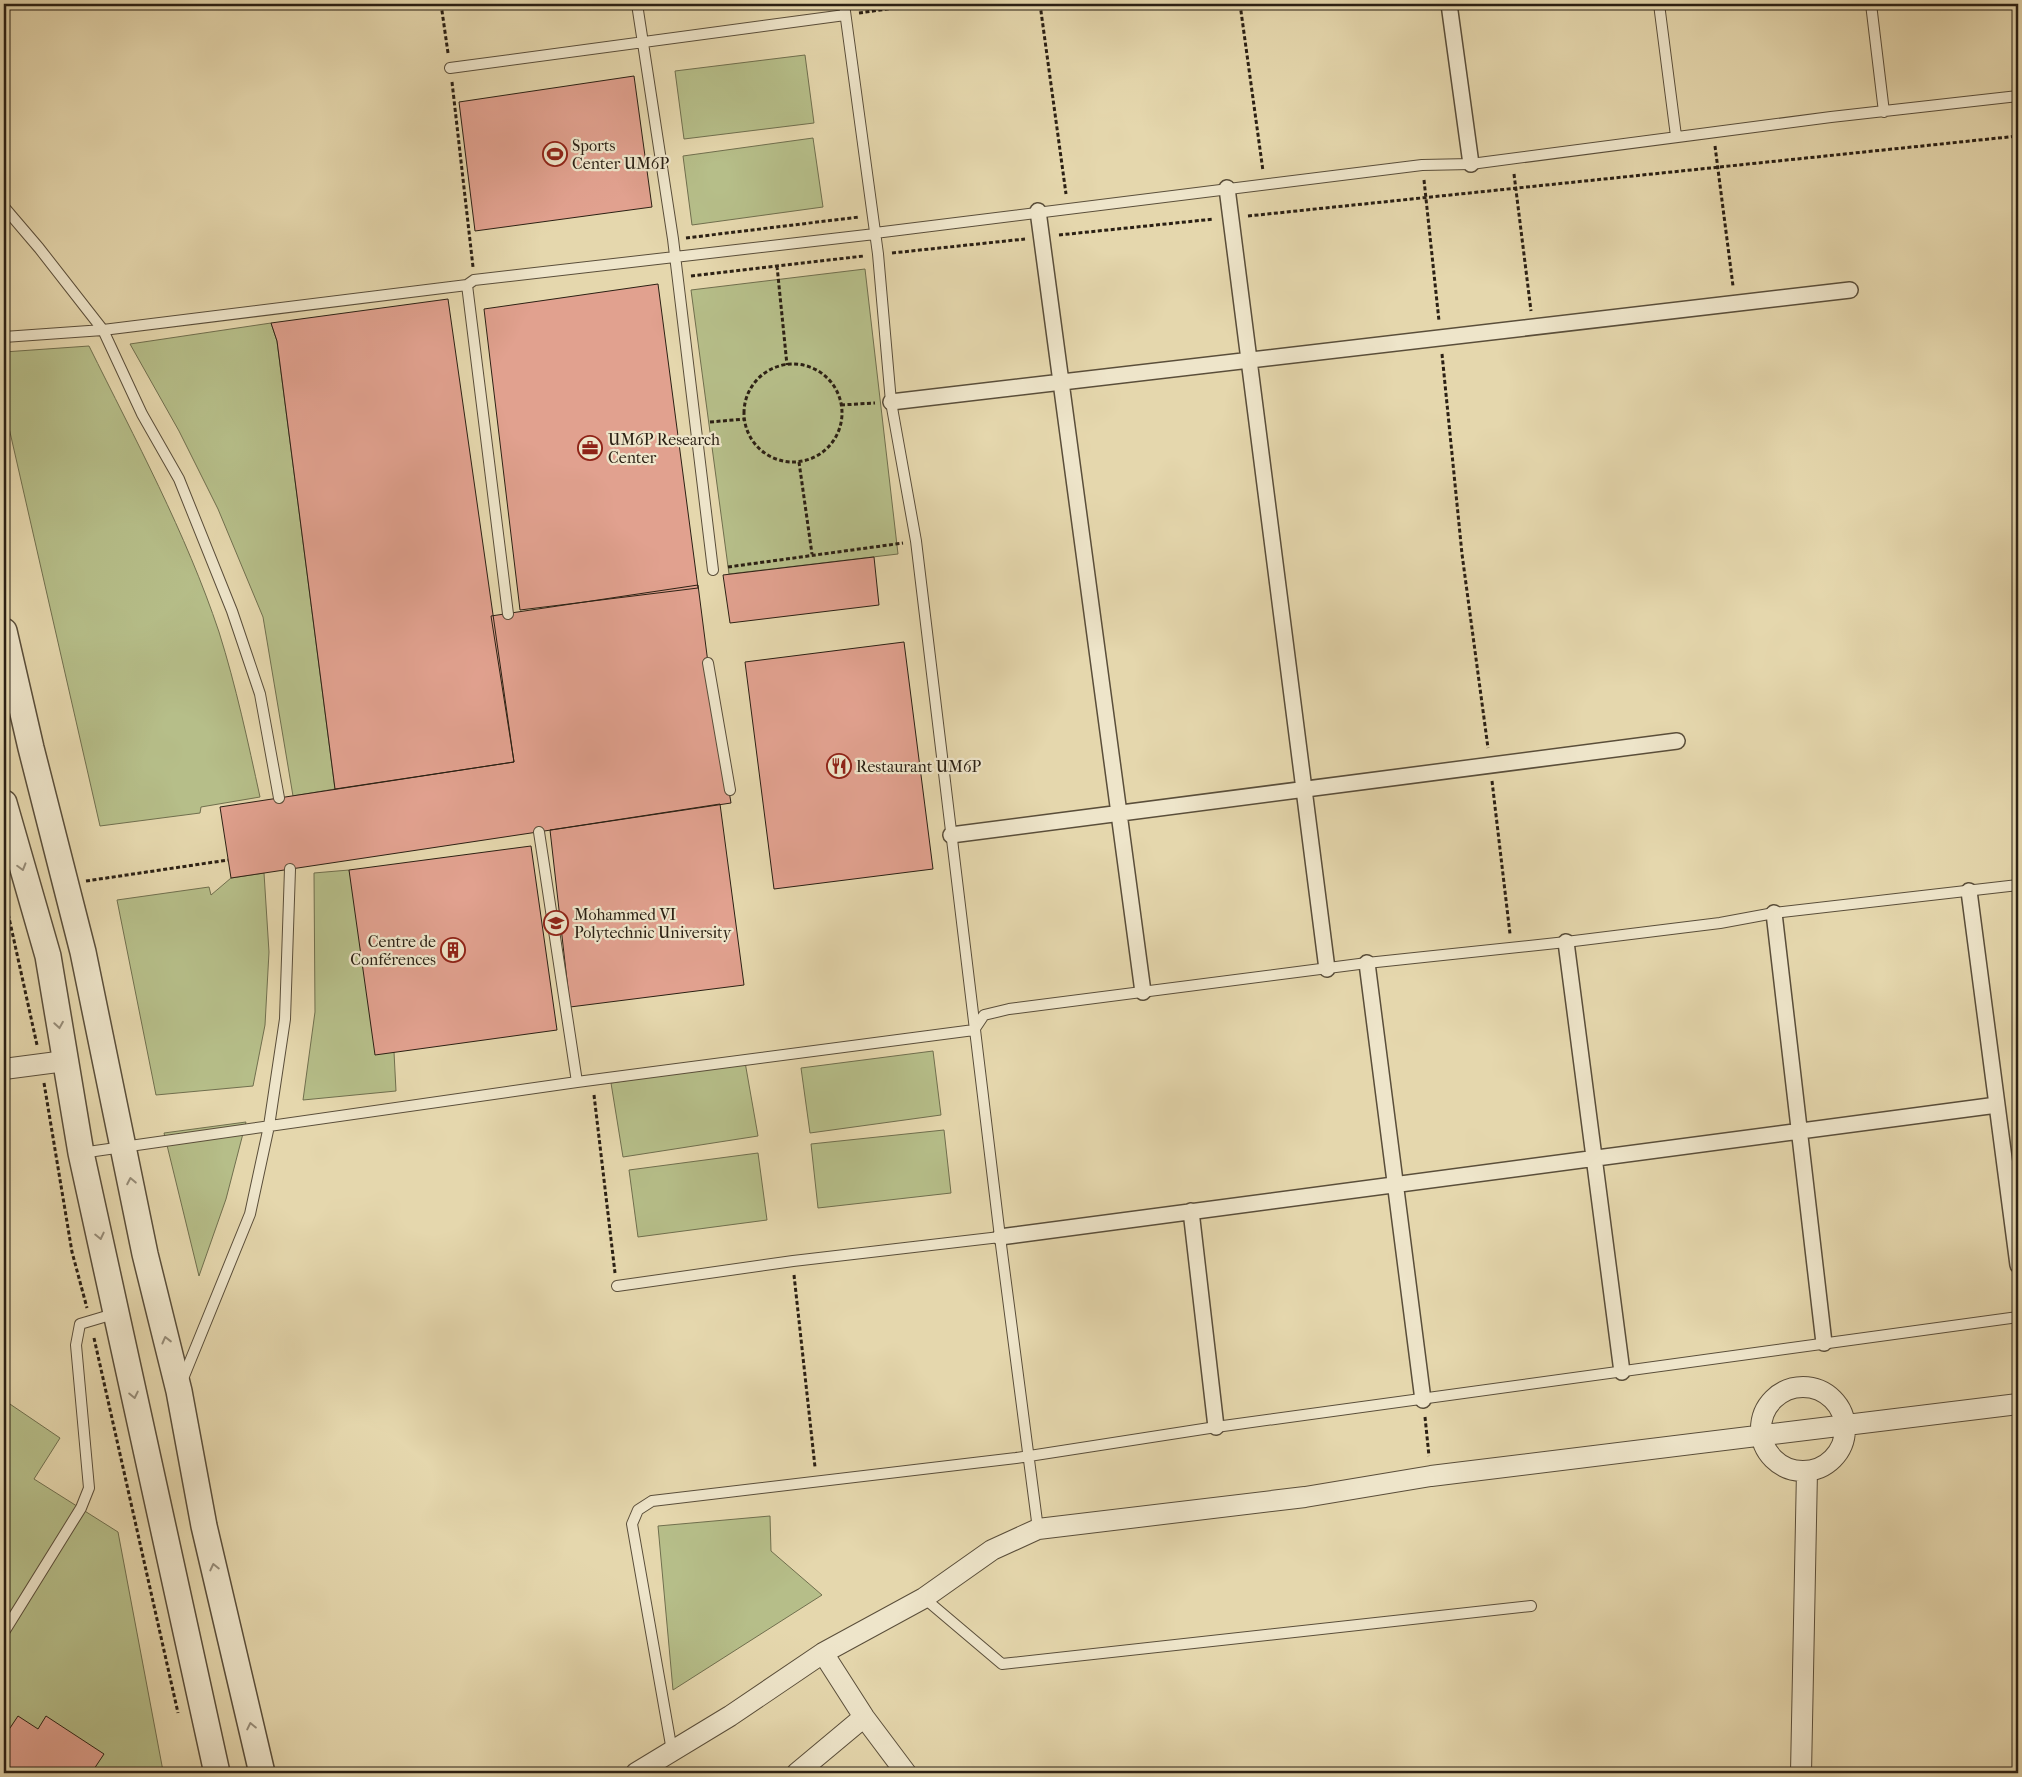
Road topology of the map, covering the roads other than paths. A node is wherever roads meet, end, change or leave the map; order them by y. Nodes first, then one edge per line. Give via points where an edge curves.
1 (637, 4) edge
2 (844, 4) edge
3 (1449, 4) edge
4 (1659, 4) edge
5 (1871, 4) edge
6 (845, 15) junction
7 (644, 42) junction
8 (450, 68) road end
9 (2018, 96) edge
10 (1884, 112) junction
11 (1676, 136) junction
12 (1471, 164) junction
13 (1227, 188) junction
14 (4, 207) edge
15 (1038, 211) junction
16 (875, 234) junction
17 (675, 258) junction
18 (471, 282) junction
19 (1850, 290) dead end
20 (103, 330) junction
21 (4, 336) edge
22 (1249, 360) junction
23 (1061, 382) junction
24 (891, 402) junction
25 (713, 570) road end
26 (508, 614) dead end
27 (4, 631) edge
28 (708, 662) dead end
29 (1677, 741) dead end
30 (1304, 789) junction
31 (730, 790) dead end
32 (279, 798) dead end
33 (4, 803) edge
34 (1119, 813) junction
35 (539, 832) dead end
36 (951, 835) junction
37 (290, 869) dead end
38 (2018, 886) edge
39 (1969, 891) junction
40 (1774, 913) junction
41 (1566, 942) junction
42 (1367, 963) junction
43 (1327, 969) junction
44 (1143, 992) junction
45 (974, 1030) junction
46 (65, 1061) junction
47 (4, 1069) edge
48 (577, 1082) junction
49 (1997, 1105) junction
50 (269, 1126) junction
51 (1799, 1131) junction
52 (125, 1147) junction
53 (81, 1153) junction
54 (1594, 1158) junction
55 (1395, 1184) junction
56 (1191, 1211) junction
57 (1000, 1237) junction
58 (2018, 1265) edge
59 (617, 1286) road end
60 (117, 1313) junction
61 (2018, 1317) edge
62 (1824, 1343) junction
63 (1622, 1372) junction
64 (179, 1391) junction
65 (1423, 1400) junction
66 (2018, 1404) edge
67 (1845, 1424) junction
68 (1216, 1428) junction
69 (1761, 1434) junction
70 (1029, 1456) junction
71 (1807, 1471) junction
72 (1038, 1529) junction
73 (924, 1598) junction
74 (1531, 1606) dead end
75 (4, 1632) edge
76 (823, 1652) junction
77 (864, 1717) junction
78 (672, 1750) junction
79 (217, 1773) edge
80 (262, 1773) edge
81 (636, 1773) edge
82 (797, 1773) edge
83 (906, 1773) edge
84 (1801, 1773) edge

1 - 7 lane
2 - 6 lane
3 - 12 street
4 - 11 lane
5 - 10 lane
6 - 7 lane
6 - 16 lane
7 - 8 lane
7 - 17 lane
9 - 10 lane
10 - 11 lane
11 - 12 lane
12 - 13 lane via 1422,164
13 - 15 lane
13 - 22 street
14 - 20 lane
15 - 16 lane
15 - 23 street
16 - 17 lane
16 - 24 lane
17 - 18 lane
17 - 25 lane
18 - 20 lane
18 - 26 lane
19 - 22 street
20 - 21 lane
20 - 32 lane via 142,414 179,480 229,602 260,694
22 - 23 street
22 - 30 street
23 - 24 street
23 - 34 street
24 - 36 lane via 916,541
27 - 52 street via 83,952
28 - 31 lane
29 - 30 street
30 - 34 street
30 - 43 street
33 -> 46 street via 48,956
34 - 36 street
34 - 44 street
35 - 48 lane
36 - 45 lane
37 - 50 lane via 285,1018
38 - 39 lane
39 - 40 lane
39 - 49 street
40 - 41 lane
40 - 51 street
41 - 42 lane
41 - 54 street
42 - 43 lane
42 - 55 street
43 - 44 lane
44 - 45 lane via 1009,1010 984,1016
45 - 48 lane
45 - 57 lane
46 - 47 street
46 - 53 street
48 - 50 lane
49 - 51 street
49 - 58 street
50 - 52 lane
50 - 64 lane via 250,1214
51 - 54 street
51 - 62 street
52 - 53 lane
64 -> 52 street via 145,1254
53 -> 60 street
54 - 55 street
54 - 63 street
55 - 56 street
55 - 65 street
56 - 57 street
56 - 68 street
57 - 59 lane
57 - 70 lane
60 - 75 lane via 80,1324 76,1345 89,1488 81,1508
60 -> 79 street
61 - 62 lane
62 - 63 lane
63 - 65 lane
80 -> 64 street via 204,1526
65 - 68 lane
66 - 67 street
67 - 69 street
67 - 69 street via 1842,1412 1829,1396 1811,1388 1798,1387 1774,1398 1766,1408
67 - 71 street via 1840,1451 1832,1461
68 - 70 lane
69 - 71 street via 1766,1450 1777,1462 1791,1470
69 - 72 street via 1431,1476 1304,1497
70 - 72 lane
70 - 78 lane via 652,1501 638,1510 632,1524
71 - 84 street
72 - 73 street via 992,1550
73 - 74 lane via 1002,1664
73 - 76 street
76 - 77 street
76 - 78 street via 730,1716
77 - 82 street
77 - 83 street
78 - 81 street

